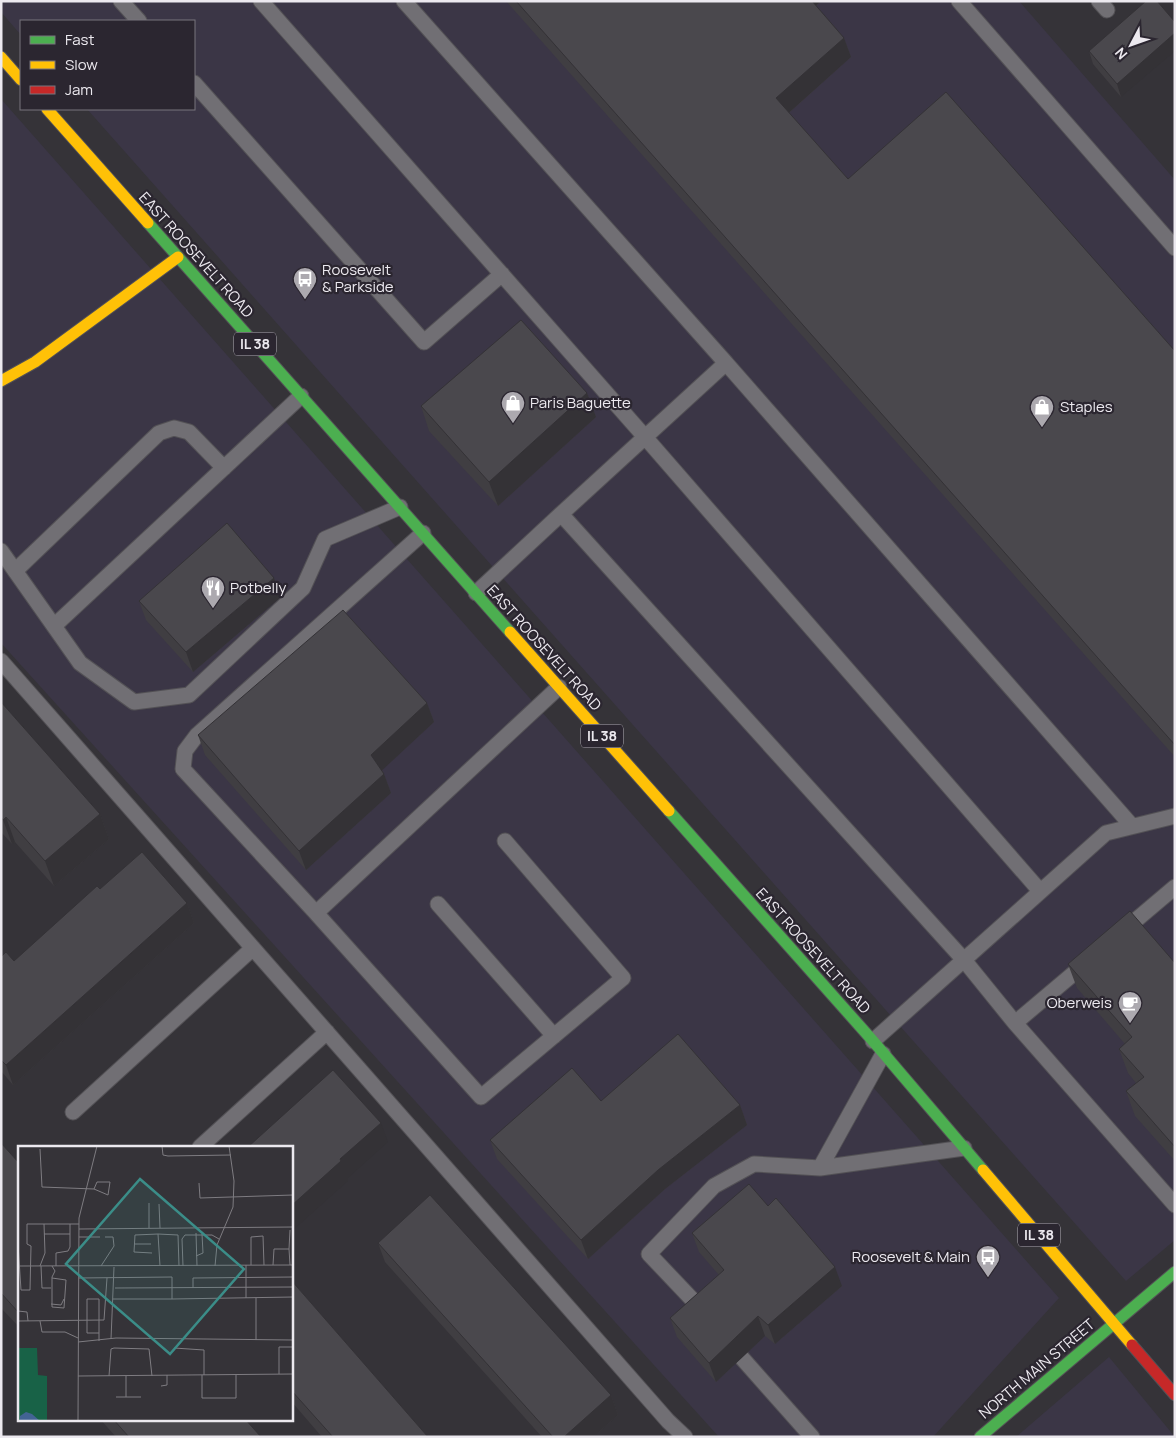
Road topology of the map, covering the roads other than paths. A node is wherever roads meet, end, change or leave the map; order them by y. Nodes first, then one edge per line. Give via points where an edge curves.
1 (122, 1) edge
2 (261, 1) edge
3 (404, 1) edge
4 (958, 1) edge
5 (138, 20) edge
6 (1, 57) edge
7 (20, 79) edge
8 (195, 84) edge
9 (48, 110) edge
10 (1175, 248) edge
11 (178, 257) junction
12 (502, 274) junction
13 (726, 364) junction
14 (1, 381) edge
15 (301, 396) junction
16 (645, 437) junction
17 (224, 468) junction
18 (400, 507) junction
19 (561, 514) junction
20 (423, 533) junction
21 (1, 551) edge
22 (15, 571) junction
23 (476, 593) junction
24 (54, 626) junction
25 (1, 661) edge
26 (559, 687) junction
27 (1175, 816) edge
28 (1132, 826) junction
29 (505, 841) dead end
30 (1175, 887) edge
31 (1040, 891) junction
32 (438, 904) dead end
33 (316, 913) junction
34 (1114, 939) edge
35 (253, 948) junction
36 (1099, 952) edge
37 (964, 960) junction
38 (1015, 1023) junction
39 (327, 1032) junction
40 (554, 1036) junction
41 (873, 1042) junction
42 (883, 1054) junction
43 (72, 1112) dead end
44 (201, 1146) edge
45 (964, 1148) junction
46 (820, 1168) junction
47 (1175, 1205) edge
48 (1175, 1272) edge
49 (704, 1313) edge
50 (1114, 1323) junction
51 (742, 1358) edge
52 (1175, 1395) edge
53 (685, 1437) edge
54 (812, 1437) edge
55 (980, 1437) edge

1 - 5 lane
2 - 12 lane
3 - 13 lane
4 - 10 lane
6 - 7 main road
8 - 12 lane via 424,342
9 - 11 main road, EAST ROOSEVELT ROAD / IL 38
11 - 14 main road via 35,362
11 - 15 main road, EAST ROOSEVELT ROAD / IL 38
12 - 16 lane
13 - 16 lane
13 - 28 lane
15 - 17 lane
15 - 18 main road, EAST ROOSEVELT ROAD / IL 38
16 - 19 lane
16 - 31 lane
17 - 22 lane via 189,432 174,428 159,433
17 - 24 lane
18 - 20 main road, EAST ROOSEVELT ROAD / IL 38
18 - 24 lane via 325,539 303,588 189,694 134,702 80,663
19 - 23 lane
19 - 37 lane
20 - 23 main road, EAST ROOSEVELT ROAD / IL 38
20 - 33 lane via 197,735 185,751 183,769
21 - 22 lane
22 - 24 lane
23 - 26 main road, EAST ROOSEVELT ROAD / IL 38
25 - 35 lane
26 - 33 lane
26 - 41 main road, EAST ROOSEVELT ROAD / IL 38
27 - 28 lane
28 - 31 lane via 1106,832
29 - 40 lane via 623,978
30 - 34 lane
31 - 37 lane
32 - 40 lane
33 - 40 lane via 481,1097
35 - 39 lane
35 - 43 lane
36 - 38 lane
37 - 38 lane
37 - 41 lane
38 - 47 lane
39 - 44 lane
39 - 53 lane
41 - 42 main road, EAST ROOSEVELT ROAD / IL 38
42 - 45 main road, EAST ROOSEVELT ROAD / IL 38
42 - 46 lane
45 - 46 lane
45 - 50 main road, EAST ROOSEVELT ROAD / IL 38
46 - 49 lane via 754,1164 714,1186 650,1254
48 - 50 main road, NORTH MAIN STREET
50 - 52 main road, IL 38
50 - 55 main road, NORTH MAIN STREET
51 - 54 lane

